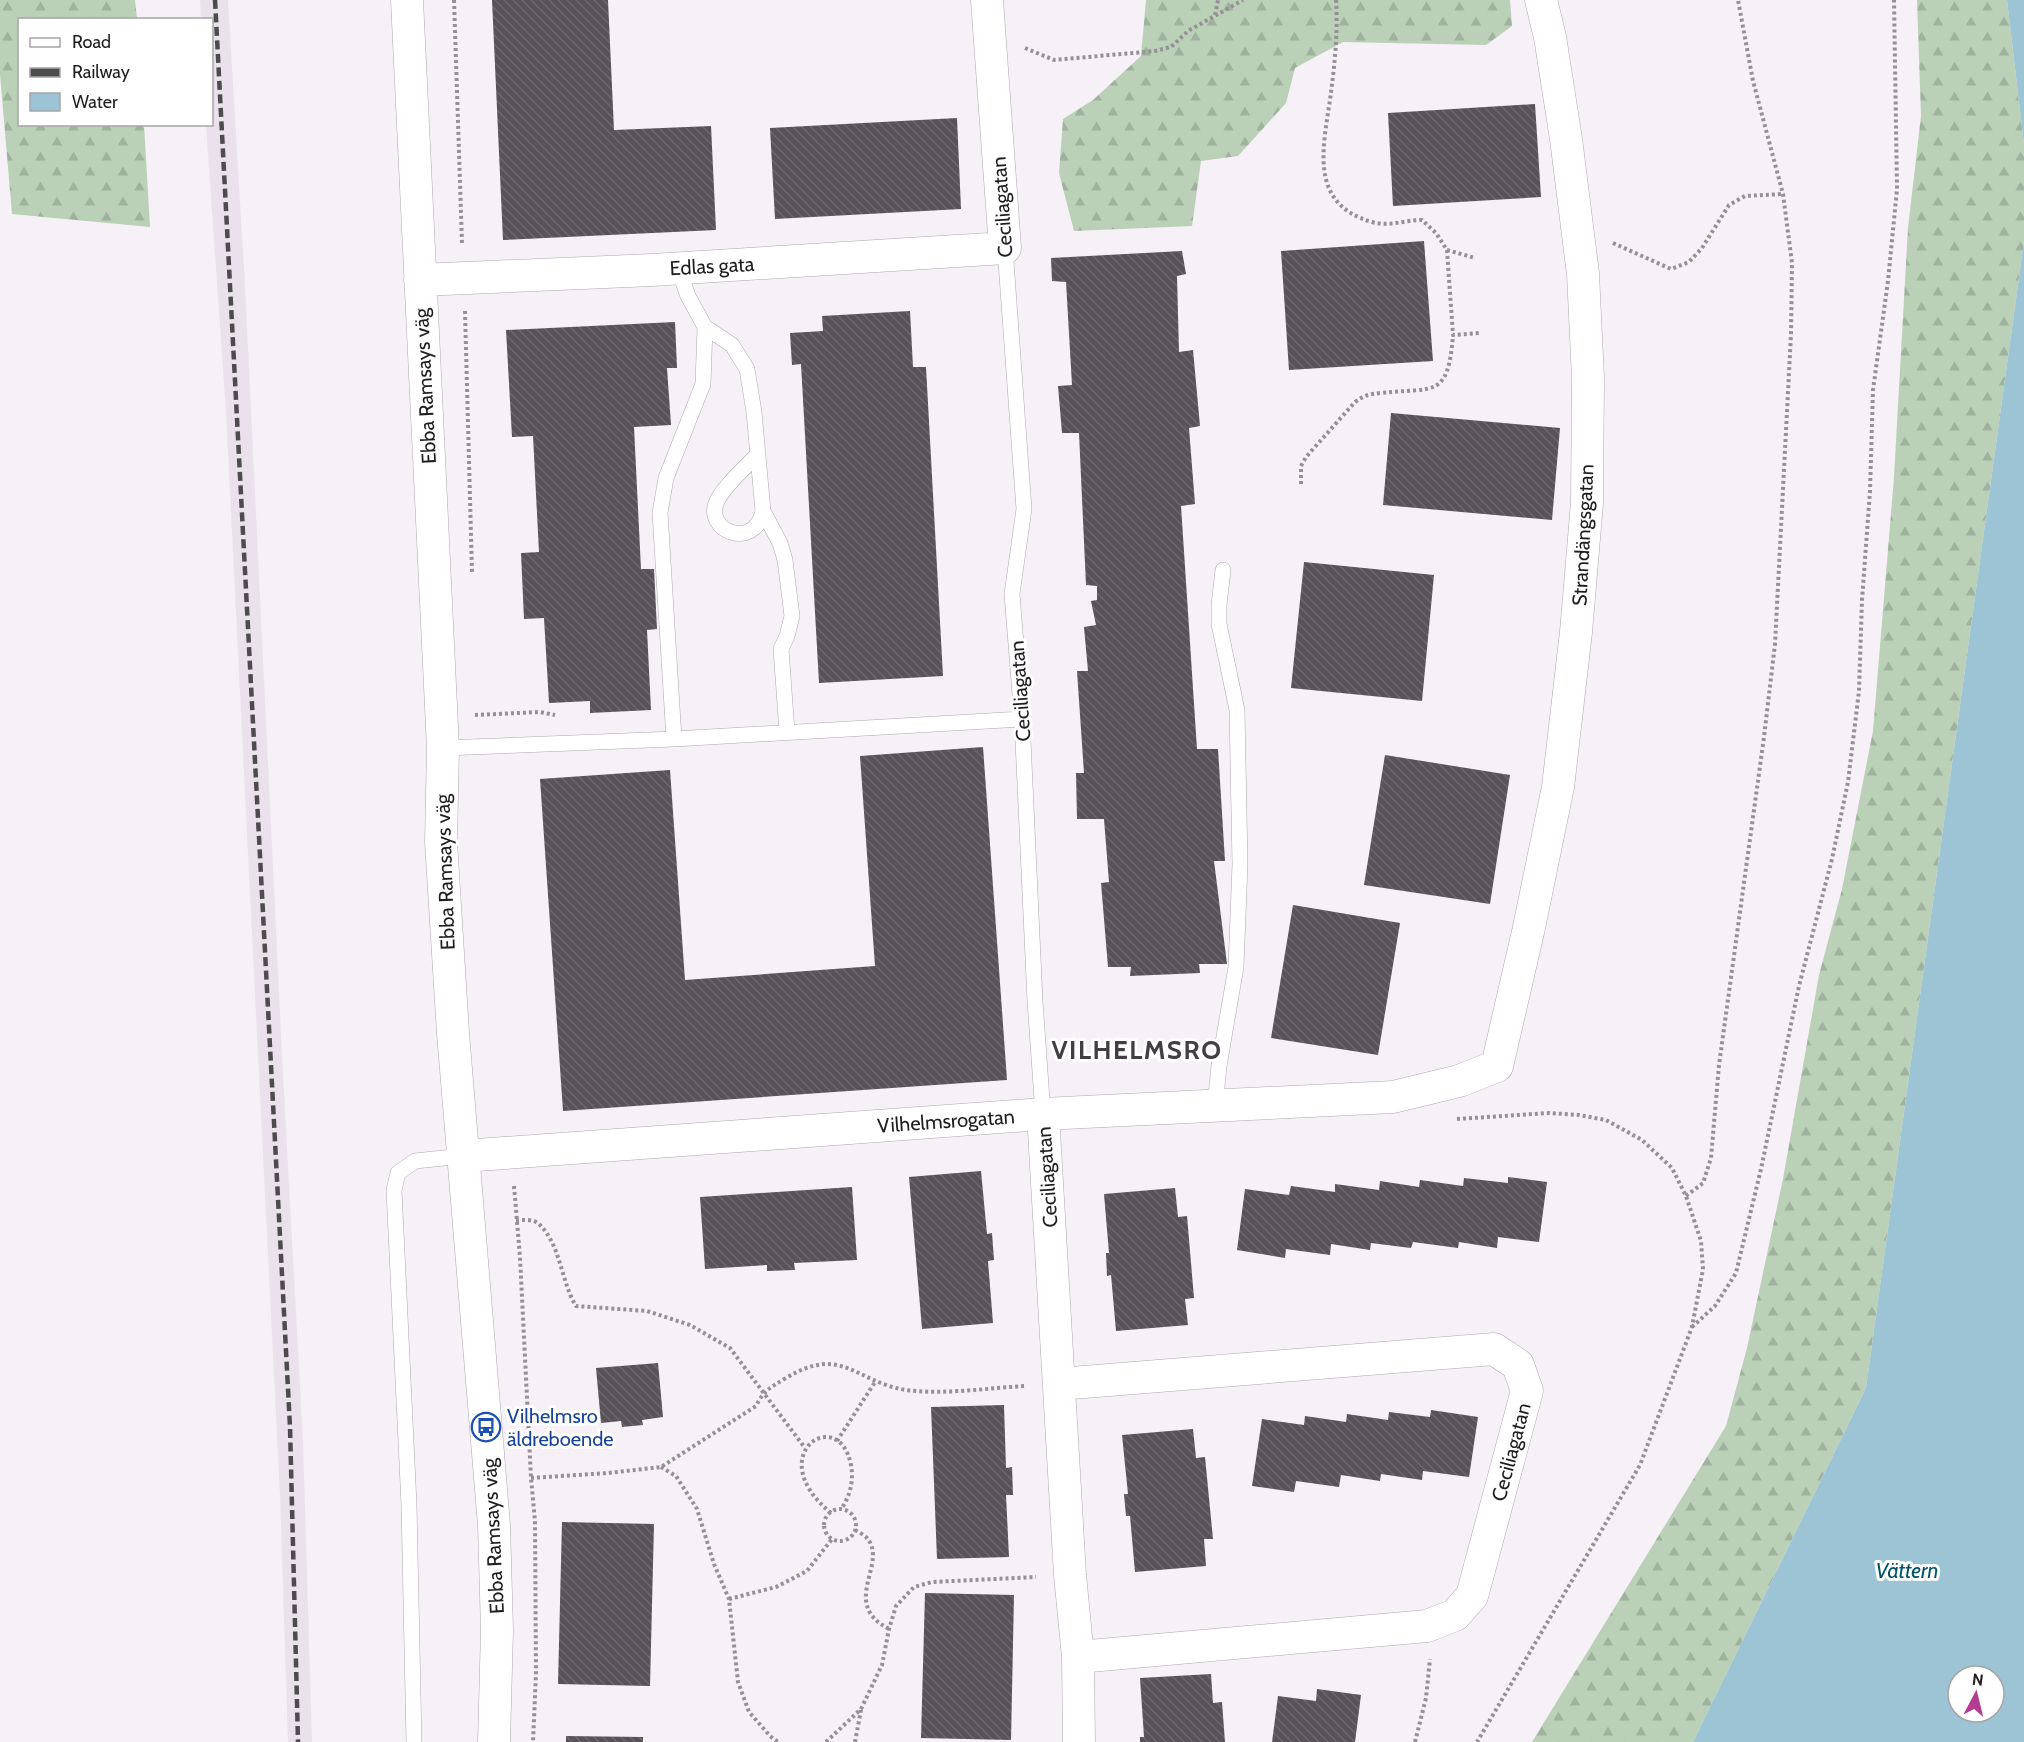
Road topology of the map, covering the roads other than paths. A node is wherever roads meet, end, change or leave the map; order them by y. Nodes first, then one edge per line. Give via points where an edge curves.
1 (407, 0) edge
2 (987, 0) edge
3 (1541, 0) edge
4 (1005, 248) junction
5 (678, 268) junction
6 (420, 280) junction
7 (705, 327) junction
8 (757, 455) junction
9 (763, 511) junction
10 (1223, 570) dead end
11 (1022, 719) junction
12 (787, 732) junction
13 (674, 739) junction
14 (443, 748) junction
15 (1497, 1066) joint
16 (1215, 1106) junction
17 (1043, 1114) junction
18 (463, 1156) junction
19 (1059, 1384) junction
20 (1078, 1657) junction
21 (414, 1742) edge
22 (494, 1742) edge
23 (1080, 1742) edge

1 - 6 street, Ebba Ramsays väg
2 - 4 street, Ceciliagatan
3 - 15 street, Strandängsgatan via 1550,37 1580,243 1588,378 1587,503 1558,787
4 - 5 street, Edlas gata
4 - 11 lane, Ceciliagatan via 1024,509 1012,594
5 - 6 street, Edlas gata
5 - 7 lane
6 - 14 street, Ebba Ramsays väg
7 - 8 lane via 732,345 747,369
7 - 13 lane via 703,384 666,478 660,513
8 - 9 lane
8 - 9 lane via 718,499 715,513 722,527 742,534 757,526
9 - 12 lane via 785,560 792,616 781,649
10 - 16 lane via 1220,624 1237,711 1240,864 1236,967
11 - 12 lane
11 - 17 lane, Ceciliagatan
12 - 13 lane
13 - 14 lane
14 - 18 street, Ebba Ramsays väg via 441,842
15 - 16 street, Vilhelmsrogatan via 1459,1081 1393,1097
16 - 17 street, Vilhelmsrogatan
17 - 18 street, Vilhelmsrogatan
17 - 19 street, Ceciliagatan
18 - 21 lane via 415,1161 398,1173 394,1191 409,1505
18 - 22 street, Ebba Ramsays väg via 494,1525
19 - 20 street, Ceciliagatan
19 - 20 street, Ceciliagatan via 1494,1349 1518,1365 1527,1391 1472,1596 1455,1616 1427,1626
20 - 23 street, Ceciliagatan

